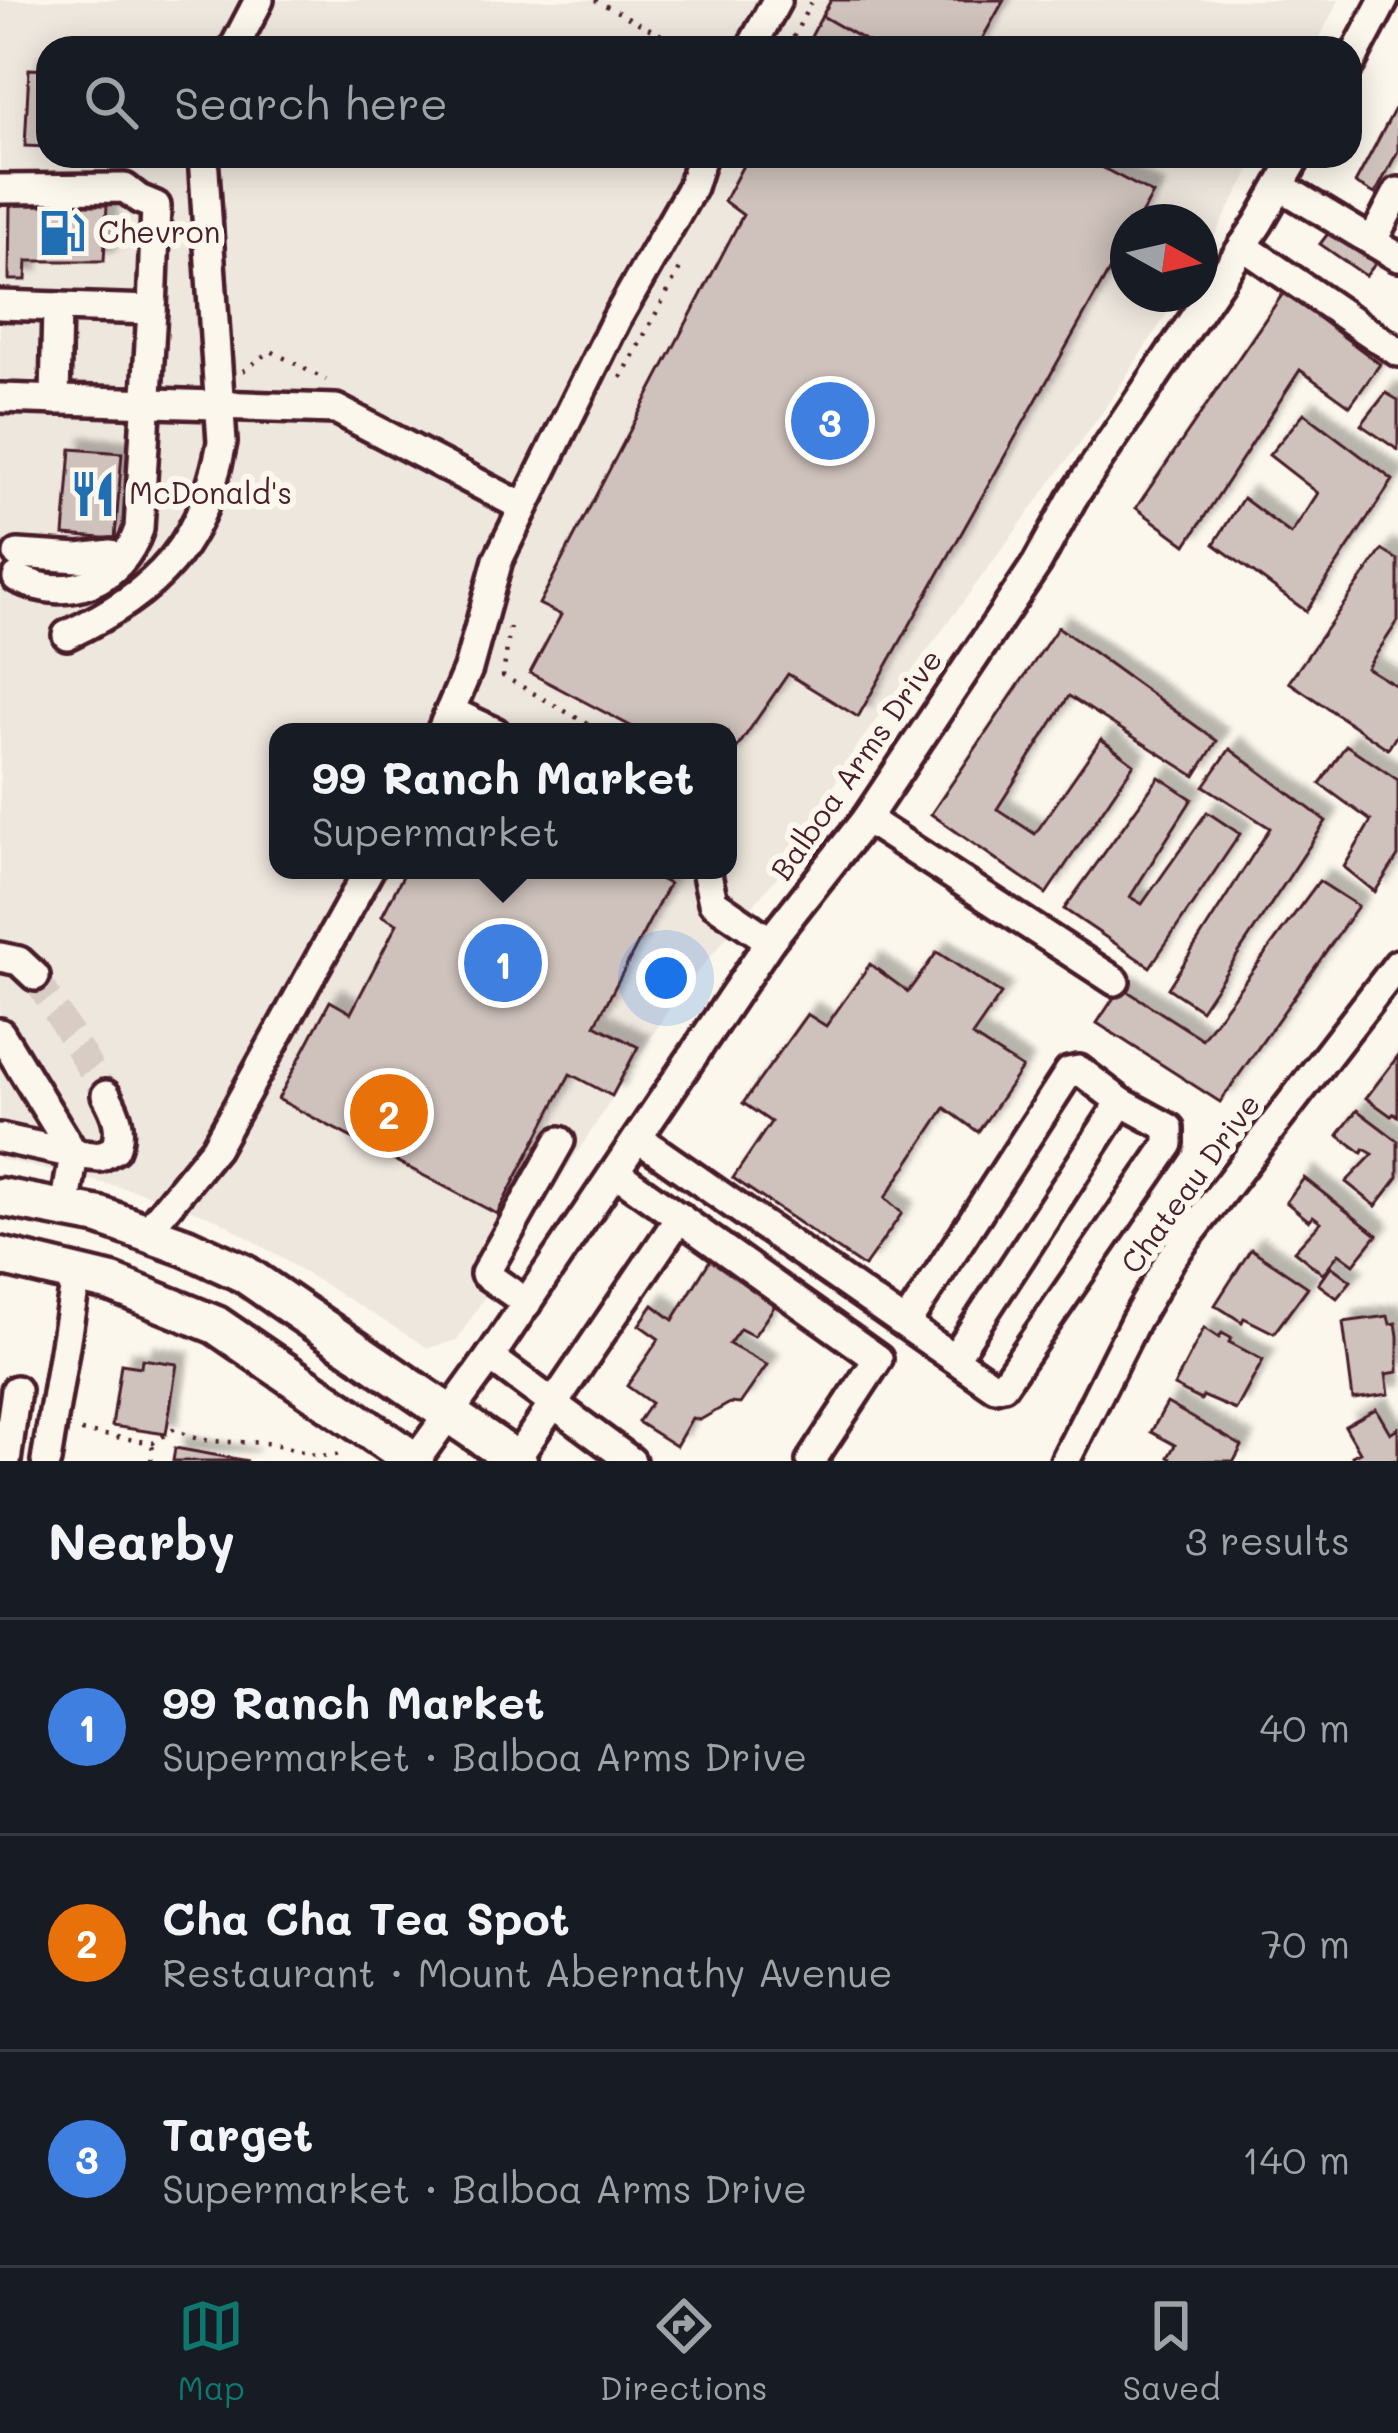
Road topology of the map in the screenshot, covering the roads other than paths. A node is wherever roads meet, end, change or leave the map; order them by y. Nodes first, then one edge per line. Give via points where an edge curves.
1 (259, 0) edge
2 (777, 0) edge
3 (1384, 0) edge
4 (240, 36) edge
5 (758, 36) edge
6 (1362, 41) edge
7 (204, 168) edge
8 (698, 168) edge
9 (1291, 168) edge
10 (1280, 186) junction
11 (0, 189) edge
12 (1398, 192) edge
13 (1373, 240) junction
14 (1243, 246) junction
15 (1398, 256) edge
16 (0, 304) edge
17 (57, 307) junction
18 (152, 310) junction
19 (1398, 352) edge
20 (0, 398) edge
21 (55, 400) junction
22 (137, 403) junction
23 (220, 406) junction
24 (523, 507) junction
25 (67, 635) dead end
26 (446, 722) edge
27 (866, 819) junction
28 (364, 879) edge
29 (708, 879) edge
30 (770, 941) junction
31 (0, 957) edge
32 (1398, 964) edge
33 (35, 976) tunnel mouth
34 (1115, 981) dead end
35 (0, 1033) edge
36 (106, 1095) tunnel mouth
37 (1121, 1102) junction
38 (1, 1137) edge
39 (638, 1138) junction
40 (560, 1141) dead end
41 (74, 1154) junction
42 (615, 1172) junction
43 (0, 1196) edge
44 (65, 1209) junction
45 (680, 1216) junction
46 (146, 1232) junction
47 (0, 1256) edge
48 (77, 1273) junction
49 (526, 1303) junction
50 (906, 1324) junction
51 (490, 1357) junction
52 (955, 1357) junction
53 (8, 1389) edge
54 (56, 1396) junction
55 (552, 1406) junction
56 (449, 1413) junction
57 (517, 1460) edge
58 (6, 1461) edge
59 (46, 1461) edge
60 (415, 1461) edge
61 (631, 1461) edge
62 (811, 1461) edge
63 (1065, 1461) edge

1 - 4 street
2 - 5 street
3 - 6 street
7 - 23 street
8 - 24 street
9 - 10 street, Balboa Arms Drive
10 - 13 street
10 - 14 street, Balboa Arms Drive
11 - 18 street via 125,188 156,206
12 - 13 street
13 - 15 street
14 - 19 street
14 - 27 street, Balboa Arms Drive
16 - 17 street
17 - 18 street
17 - 21 street
18 - 22 street
20 - 21 street
21 - 22 street
22 - 22 street via 139,530 123,562 94,584 29,584 18,566 91,574 119,541
22 - 23 street
23 - 24 street via 336,409
23 - 25 street via 222,442 206,510 153,584
24 - 26 street
27 - 30 street, Balboa Arms Drive
27 - 34 street
28 - 46 street via 215,1148
29 - 30 street via 713,902
30 - 39 street, Balboa Arms Drive
31 - 33 street
32 - 63 street, Chateau Drive via 1172,1257
35 - 41 street
36 - 41 street via 118,1120 115,1149 100,1157
37 - 50 street via 1079,1070 1069,1072
37 - 52 street
37 - 52 street via 1168,1128 1169,1144 1003,1385
38 - 41 street
39 - 42 street, Balboa Arms Drive
39 - 50 street
40 - 49 street via 485,1274
41 - 44 street
42 - 45 street
42 - 49 street, Balboa Arms Drive
43 - 44 main road
44 - 46 main road
45 - 55 street
45 - 62 street via 878,1359
46 - 56 main road via 242,1273
47 - 48 main road
48 - 54 street
48 - 60 main road via 216,1325
49 - 51 street, Balboa Arms Drive
50 - 52 street
51 - 55 street
51 - 56 street, Balboa Arms Drive
53 - 54 street
53 - 58 street
54 - 59 street
55 - 57 street
55 - 61 street
56 - 57 main road
56 - 60 street, Balboa Arms Drive

